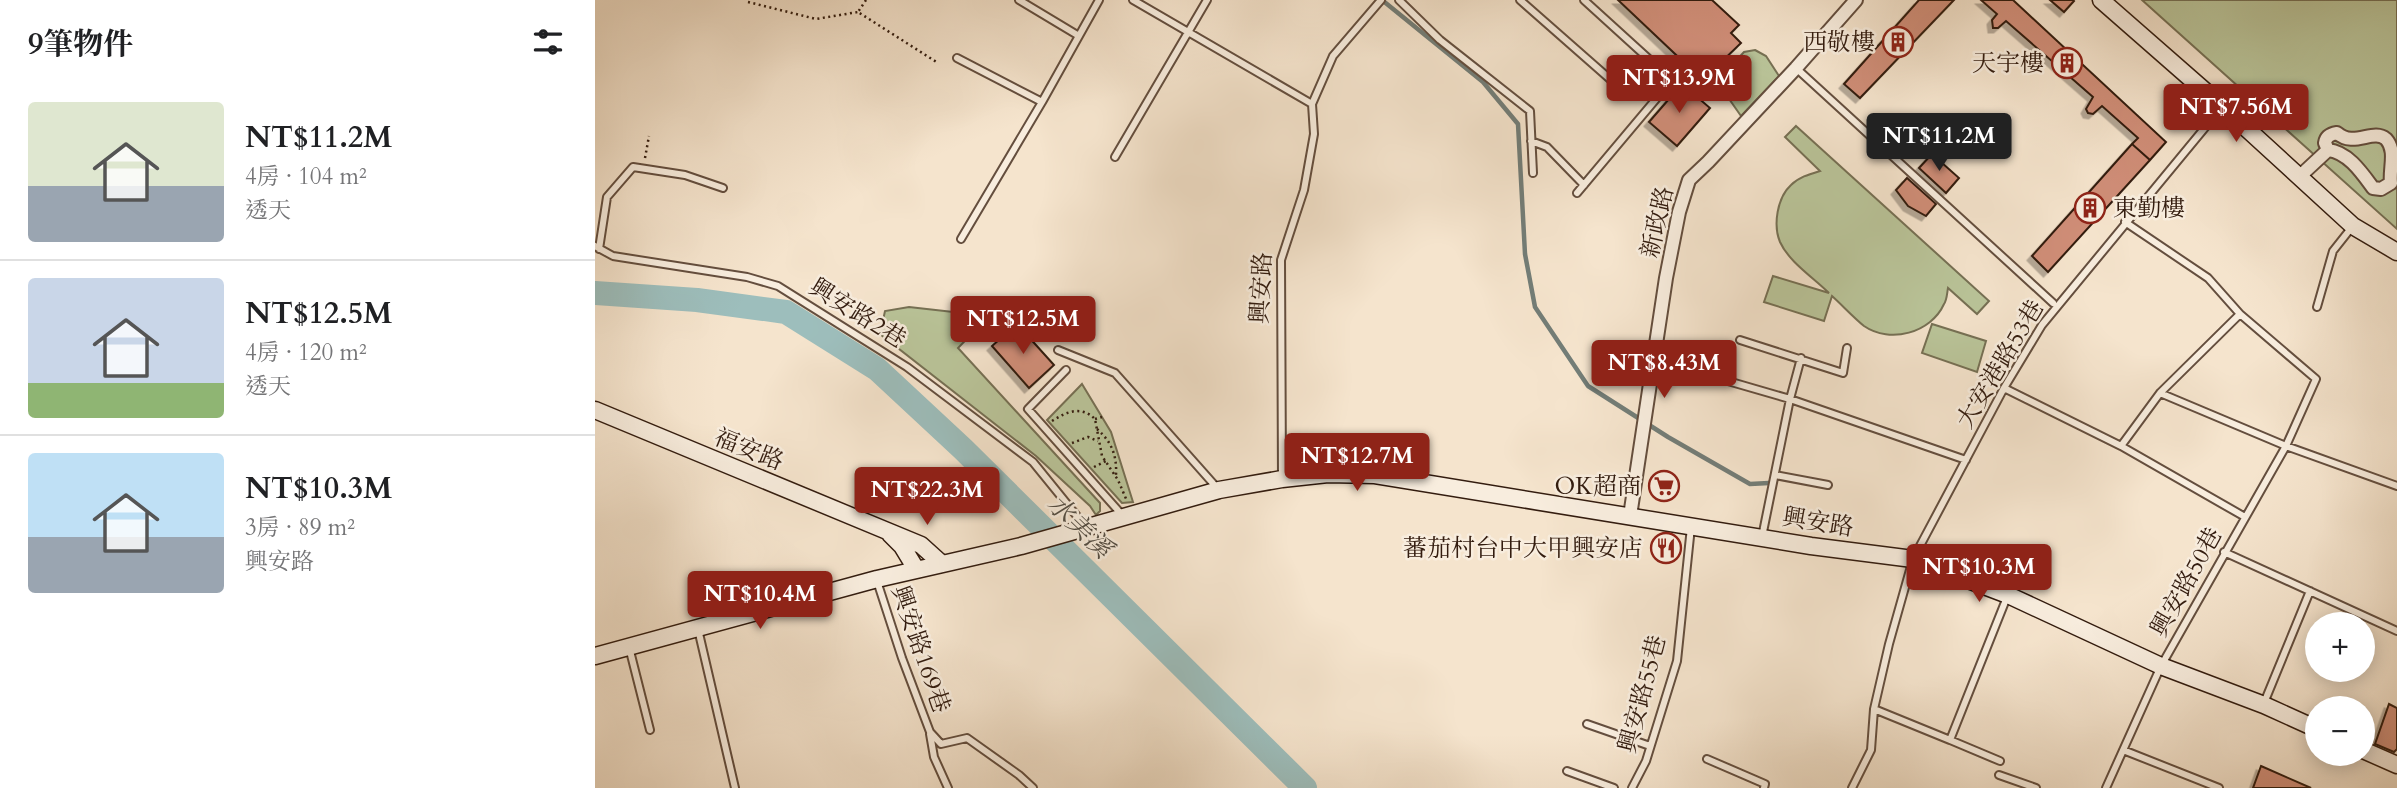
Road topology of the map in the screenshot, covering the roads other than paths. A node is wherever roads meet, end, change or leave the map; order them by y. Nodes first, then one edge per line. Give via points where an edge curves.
1 (1019, 0) edge
2 (1099, 0) edge
3 (1133, 0) edge
4 (1207, 0) edge
5 (1381, 0) edge
6 (1399, 0) edge
7 (1521, 0) edge
8 (1584, 0) edge
9 (1856, 0) edge
10 (2101, 0) edge
11 (1190, 32) junction
12 (1079, 36) junction
13 (957, 58) dead end
14 (1796, 68) junction
15 (1611, 80) dead end
16 (1042, 102) junction
17 (1312, 104) junction
18 (2222, 106) junction
19 (1531, 141) junction
20 (2333, 151) junction
21 (1115, 157) dead end
22 (1533, 173) dead end
23 (2299, 177) junction
24 (1584, 185) junction
25 (723, 188) dead end
26 (1577, 193) dead end
27 (2125, 222) junction
28 (2353, 226) junction
29 (961, 239) dead end
30 (597, 248) edge
31 (2397, 252) edge
32 (2053, 303) dead end
33 (2317, 307) dead end
34 (2240, 314) junction
35 (1740, 340) dead end
36 (1847, 348) dead end
37 (1058, 350) dead end
38 (1801, 358) junction
39 (1066, 370) dead end
40 (1714, 377) dead end
41 (2004, 388) junction
42 (2160, 393) junction
43 (1790, 399) junction
44 (595, 410) edge
45 (2121, 446) junction
46 (2286, 446) junction
47 (1966, 460) junction
48 (1775, 475) junction
49 (1282, 479) junction
50 (1828, 485) dead end
51 (2397, 486) edge
52 (1219, 490) junction
53 (1126, 510) junction
54 (1630, 516) junction
55 (2245, 517) junction
56 (1692, 525) junction
57 (1086, 528) junction
58 (885, 530) junction
59 (1762, 537) junction
60 (2224, 552) junction
61 (1913, 559) junction
62 (942, 564) junction
63 (915, 569) junction
64 (877, 579) junction
65 (2310, 592) junction
66 (2008, 596) junction
67 (698, 629) junction
68 (2397, 631) edge
69 (629, 647) junction
70 (595, 656) edge
71 (2161, 666) junction
72 (2264, 705) junction
73 (1874, 709) junction
74 (1587, 723) dead end
75 (2305, 724) edge
76 (650, 730) dead end
77 (930, 732) junction
78 (1950, 740) junction
79 (1650, 746) junction
80 (2123, 750) junction
81 (2375, 755) edge
82 (1707, 759) dead end
83 (2000, 761) dead end
84 (2397, 765) edge
85 (1567, 771) dead end
86 (1999, 775) dead end
87 (735, 788) edge
88 (948, 788) edge
89 (1033, 788) edge
90 (1614, 788) edge
91 (1633, 788) edge
92 (1764, 788) edge
93 (1852, 788) edge
94 (2036, 788) edge
95 (2106, 788) edge
96 (2219, 788) edge

1 - 12 lane
2 - 12 lane
3 - 11 lane
4 - 11 lane
5 - 17 lane, 興安路 via 1333,56
6 - 19 lane via 1440,40 1530,111
7 - 15 lane
8 - 24 lane via 1672,80
9 - 14 street, 新政路
10 - 18 street
11 - 17 lane
11 - 21 lane
12 - 16 lane
13 - 16 lane
14 - 32 lane
14 - 54 street, 新政路 via 1689,180 1664,290
16 - 29 lane
17 - 49 lane, 興安路 via 1314,134 1304,190 1281,260
18 - 23 street
18 - 27 lane, 大安港路53巷
19 - 22 lane
19 - 24 lane via 1547,147
20 - 20 street via 2325,143 2331,134 2351,140 2385,139 2392,150 2391,183 2374,188 2359,169
20 - 23 street
23 - 28 street
24 - 26 lane
25 - 30 lane via 685,175 633,167 607,197
27 - 34 lane via 2209,278
27 - 41 lane, 大安港路53巷 via 2042,325
28 - 31 street
28 - 33 lane via 2333,251
30 - 57 lane, 興安路2巷 via 613,256 778,286 907,367 1033,462
34 - 42 lane
34 - 46 lane, 興安路50巷 via 2316,379
35 - 38 lane
36 - 38 lane via 1843,373
37 - 52 lane via 1115,373
38 - 43 lane
39 - 53 lane via 1028,409 1085,473
40 - 43 lane
41 - 45 lane, 興安路50巷
41 - 47 lane, 大安港路53巷
42 - 45 lane
42 - 46 lane
43 - 47 lane
43 - 48 lane
44 - 58 street, 福安路
45 - 55 lane, 興安路50巷
46 - 51 lane
46 - 55 lane, 興安路50巷
47 - 61 lane, 大安港路53巷
48 - 50 lane
48 - 59 lane
49 - 52 street, 興安路
49 - 54 street, 興安路 via 1375,475
52 - 53 street, 興安路
53 - 57 street, 興安路
54 - 56 street, 興安路
55 - 60 lane, 興安路50巷
56 - 59 street, 興安路
56 - 79 lane, 興安路55巷 via 1677,661
57 - 62 street, 興安路
58 - 62 street, 福安路 via 921,545
58 - 63 street, 福安路 via 902,546
59 - 61 street, 興安路
60 - 65 lane
60 - 71 lane, 興安路50巷
61 - 66 street, 興安路
61 - 73 lane, 大安港路53巷
62 - 63 street
63 - 64 street
64 - 67 street
64 - 77 lane, 興安路169巷
65 - 68 lane
65 - 72 lane
66 - 71 street, 興安路
66 - 78 lane
67 - 69 street
67 - 87 lane
69 - 70 street
69 - 76 lane
71 - 72 street, 興安路
71 - 80 lane, 興安路50巷
72 - 75 street, 興安路
73 - 78 lane
73 - 93 lane, 大安港路53巷 via 1871,750
74 - 79 lane
77 - 88 lane via 934,757
77 - 89 lane, 興安路169巷 via 941,744 967,738
78 - 83 lane
79 - 91 lane, 興安路55巷
80 - 95 lane, 興安路50巷
80 - 96 lane
81 - 84 street
82 - 92 lane via 1765,784
85 - 90 lane
86 - 94 lane

